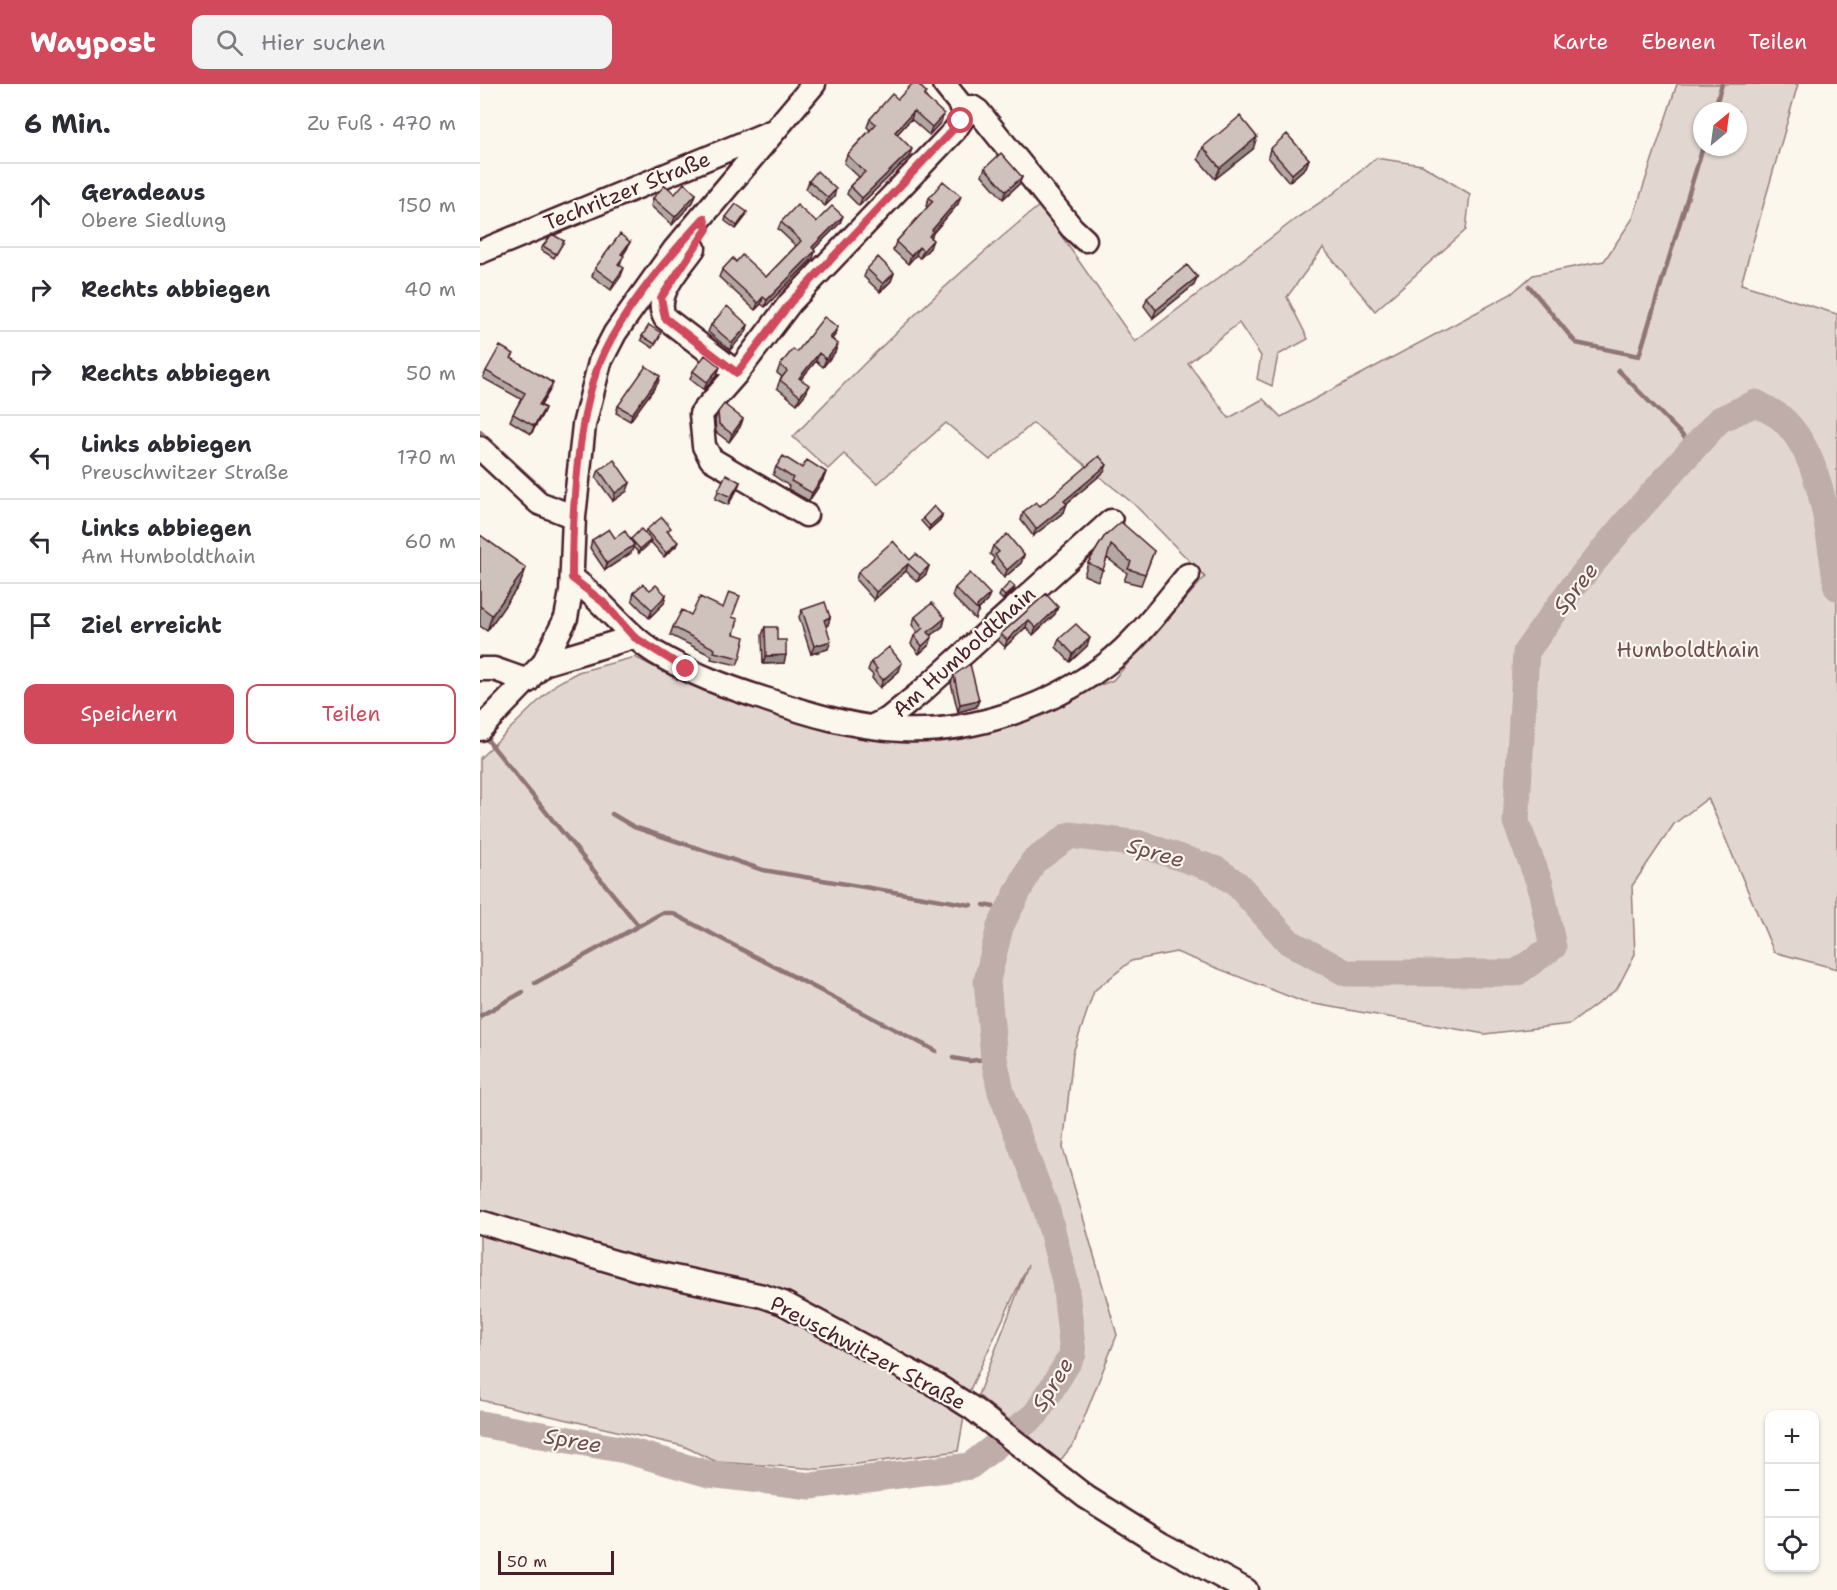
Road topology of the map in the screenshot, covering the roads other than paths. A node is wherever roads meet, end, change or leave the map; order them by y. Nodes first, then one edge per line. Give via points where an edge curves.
1 (814, 84) edge
2 (944, 84) edge
3 (964, 109) junction
4 (775, 131) junction
5 (704, 218) junction
6 (1085, 240) dead end
7 (480, 252) edge
8 (737, 373) junction
9 (480, 448) edge
10 (806, 515) dead end
11 (574, 517) junction
12 (1111, 521) dead end
13 (1188, 575) dead end
14 (572, 578) junction
15 (634, 637) junction
16 (543, 663) junction
17 (480, 669) edge
18 (528, 681) junction
19 (871, 727) junction
20 (480, 729) edge
21 (480, 1221) edge
22 (1246, 1590) edge

1 - 4 street
2 - 3 street
3 - 6 street via 972,107 978,111
3 - 8 street via 965,115 955,130 790,303
4 - 5 street
4 - 7 street, Techritzer Straße
5 - 8 street via 707,229 661,298 662,312
5 - 11 street via 674,250 615,333 600,362 584,425
8 - 10 street via 701,414 704,446 711,459
9 - 11 street via 539,503
11 - 14 street
12 - 19 street, Am Humboldthain via 920,693 888,719
13 - 19 street via 1129,645 1083,680 1032,707 947,727
14 - 15 street, Am Humboldthain via 603,602
14 - 16 street via 566,618
15 - 16 street
15 - 19 street, Am Humboldthain via 666,658 727,688 806,713
16 - 18 street
17 - 18 street via 494,669
18 - 20 street
21 - 22 street, Preuschwitzer Straße via 630,1267 763,1296 783,1304 939,1387 972,1408 1043,1466 1161,1544

